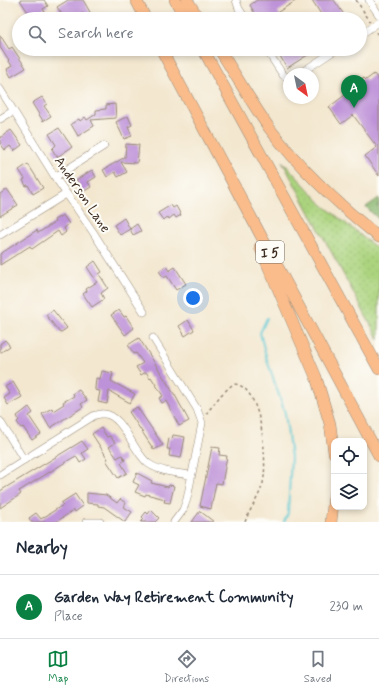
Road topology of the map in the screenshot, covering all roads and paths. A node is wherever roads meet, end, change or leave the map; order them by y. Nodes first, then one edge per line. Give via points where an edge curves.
1 (136, 0) edge
2 (175, 0) edge
3 (187, 0) edge
4 (236, 0) edge
5 (356, 0) edge
6 (369, 0) edge
7 (142, 12) edge
8 (182, 12) edge
9 (195, 12) edge
10 (241, 12) edge
11 (366, 12) edge
12 (367, 13) edge
13 (379, 15) edge
14 (376, 24) edge
15 (367, 30) edge
16 (379, 37) edge
17 (165, 56) edge
18 (207, 56) edge
19 (224, 56) edge
20 (271, 56) edge
21 (326, 56) edge
22 (308, 68) edge
23 (283, 75) edge
24 (0, 89) edge
25 (13, 111) junction
26 (0, 118) edge
27 (104, 146) dead end
28 (55, 177) junction
29 (66, 194) junction
30 (240, 196) junction
31 (0, 235) edge
32 (379, 237) edge
33 (144, 312) dead end
34 (153, 338) dead end
35 (379, 369) edge
36 (0, 421) edge
37 (202, 423) junction
38 (332, 438) edge
39 (379, 456) edge
40 (24, 460) junction
41 (0, 475) edge
42 (191, 475) junction
43 (332, 510) edge
44 (86, 522) edge
45 (100, 522) edge
46 (174, 522) edge
47 (245, 522) edge
48 (331, 522) edge

1 - 7 highway
2 - 8 highway
3 - 9 highway
4 - 10 street
5 - 11 path
6 - 13 street
12 - 14 path
14 - 15 street
14 - 16 path
17 - 30 highway, I 5
18 - 35 highway
19 - 32 highway via 287,150 328,193
20 - 23 street
21 - 22 street
24 - 25 street, Anderson Lane
25 - 26 street
25 - 28 street, Anderson Lane
27 - 28 street
28 - 29 street, Anderson Lane
29 - 31 street
29 - 33 street, Anderson Lane
30 - 38 highway via 316,377
30 - 39 highway, I 5
34 - 37 street via 197,409
36 - 40 street
37 - 42 street
37 - 47 path via 230,386 238,384 247,389 260,421 265,468 260,494
40 - 41 street
40 - 42 street via 95,415 105,414 114,417 140,456 148,463 158,469
42 - 46 street via 187,499
43 - 48 highway
44 - 45 street

